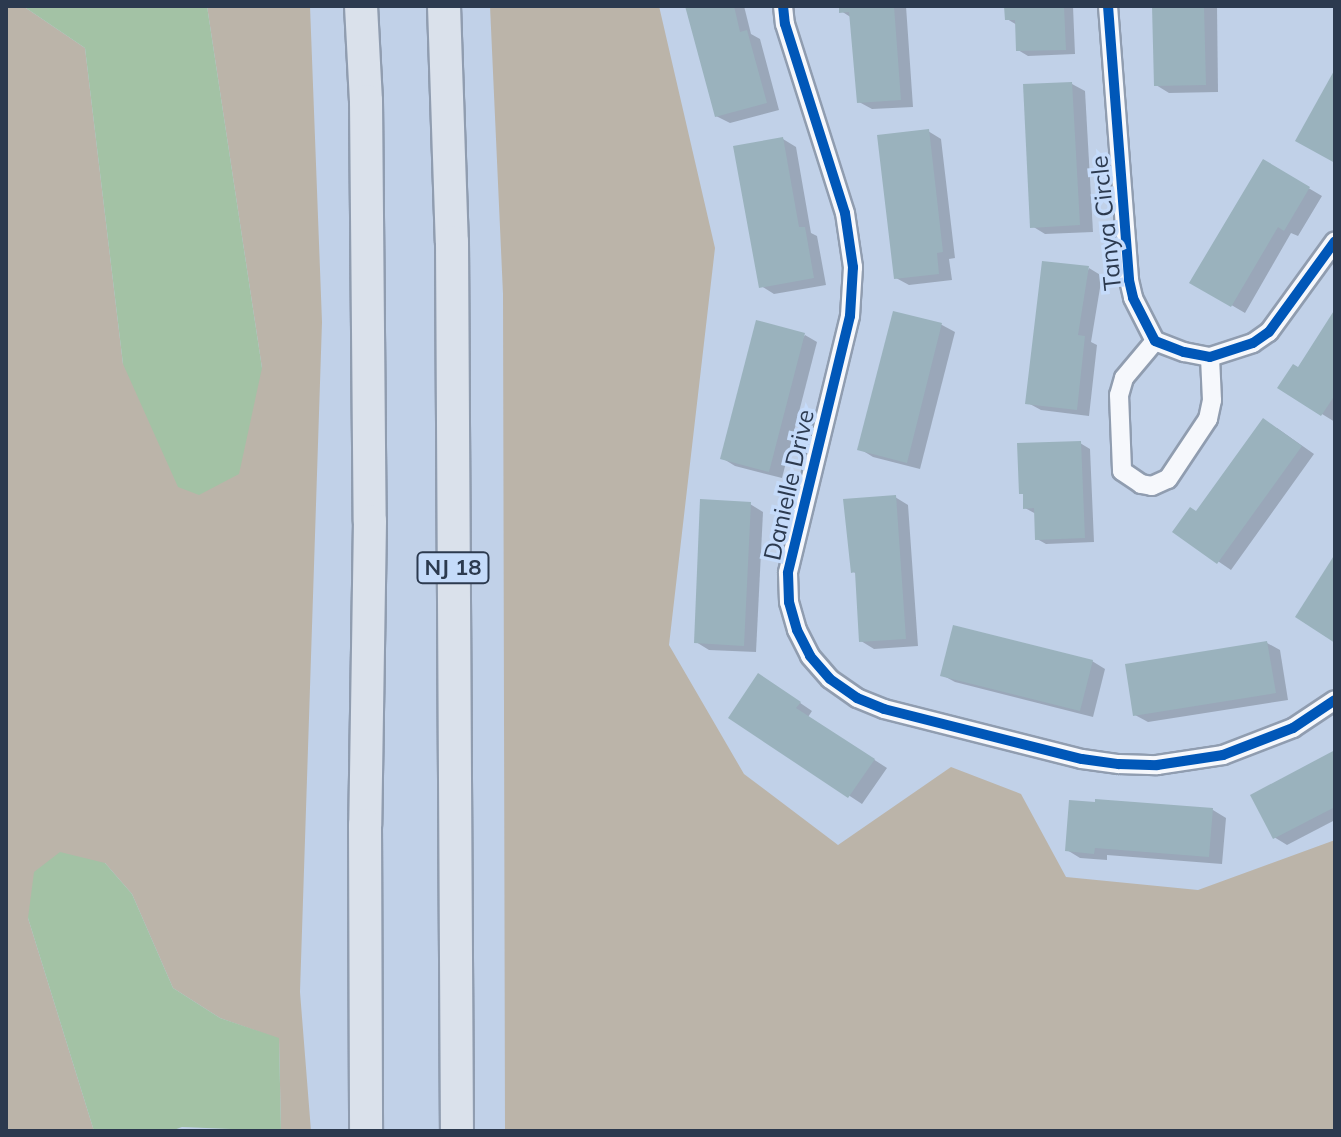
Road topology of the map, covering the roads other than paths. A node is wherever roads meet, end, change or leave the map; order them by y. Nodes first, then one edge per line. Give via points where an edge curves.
1 (361, 6) edge
2 (444, 6) edge
3 (783, 6) edge
4 (1108, 6) edge
5 (1335, 241) edge
6 (1155, 341) junction
7 (1210, 357) junction
8 (1335, 700) edge
9 (366, 1131) edge
10 (457, 1131) edge

1 - 9 highway via 370,521
2 - 10 highway, NJ 18 via 452,258
3 - 8 street, Danielle Drive via 845,213 853,267 850,316 788,573 789,602 810,656 830,679 884,709 1119,764 1157,765 1223,755 1293,728
4 - 6 street, Tanya Circle via 1129,280
5 - 7 street via 1269,332 1243,348
6 - 7 street
6 - 7 street via 1124,378 1119,395 1122,471 1141,484 1168,479 1208,419

